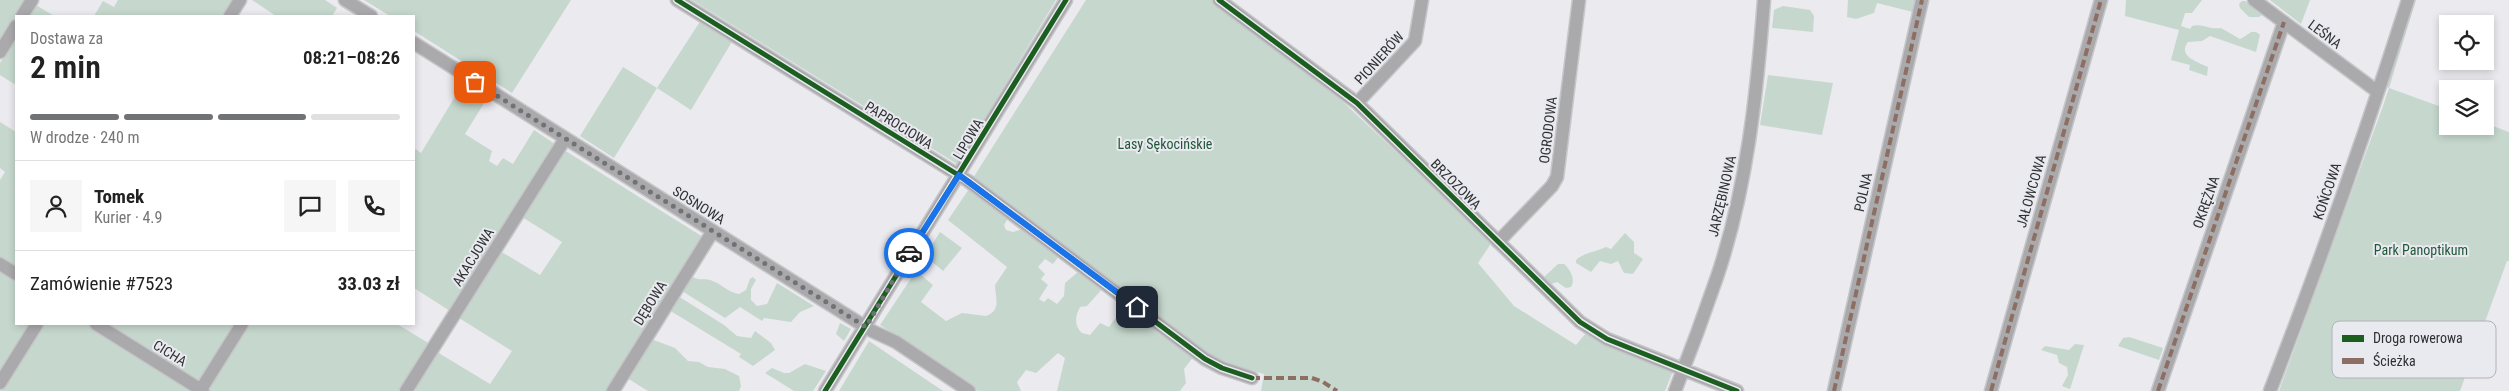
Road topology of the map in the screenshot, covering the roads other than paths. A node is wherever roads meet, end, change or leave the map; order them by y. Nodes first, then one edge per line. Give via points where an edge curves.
1 (32, 0) edge
2 (240, 0) edge
3 (345, 0) edge
4 (677, 0) edge
5 (1066, 0) edge
6 (1221, 0) edge
7 (1422, 0) edge
8 (1579, 0) edge
9 (1764, 0) edge
10 (1922, 0) edge
11 (2101, 0) edge
12 (2254, 0) edge
13 (2408, 0) edge
14 (23, 15) edge
15 (231, 15) edge
16 (369, 15) edge
17 (2284, 22) junction
18 (15, 28) edge
19 (415, 45) edge
20 (0, 52) edge
21 (2378, 92) junction
22 (1357, 103) junction
23 (565, 139) junction
24 (959, 175) junction
25 (713, 231) junction
26 (1498, 242) junction
27 (0, 264) edge
28 (15, 273) edge
29 (36, 325) edge
30 (98, 325) edge
31 (241, 325) edge
32 (866, 327) junction
33 (1683, 370) junction
34 (1252, 378) dead end
35 (0, 383) edge
36 (201, 391) edge
37 (406, 391) edge
38 (613, 391) edge
39 (825, 391) edge
40 (969, 391) edge
41 (1675, 391) edge
42 (1737, 391) edge
43 (1834, 391) edge
44 (1991, 391) edge
45 (2158, 391) edge
46 (2270, 391) edge

1 - 14 street
2 - 15 street
3 - 16 street
4 - 24 street, PAPROCIOWA
5 - 24 street, LIPOWA
6 - 22 street, BRZOZOWA
7 - 22 street, PIONIERÓW via 1415,41
8 - 26 street, OGRODOWA via 1557,177
9 - 33 street, JARZĘBINOWA via 1756,98 1736,209 1718,276
10 - 43 street, POLNA
11 - 44 street, JAŁOWCOWA
12 - 17 street, LEŚNA
13 - 21 street, KOŃCOWA
17 - 21 street, LEŚNA
17 - 45 street, OKRĘŻNA
18 - 20 street
19 - 23 street, SOSNOWA
21 - 46 street, KOŃCOWA
22 - 26 street, BRZOZOWA
23 - 25 street, SOSNOWA
23 - 37 street, AKACJOWA
24 - 32 street, LIPOWA via 932,214
24 - 34 street, PAPROCIOWA via 1206,359
25 - 32 street, SOSNOWA
25 - 38 street, DĘBOWA
26 - 33 street, BRZOZOWA via 1569,314 1589,329
27 - 28 street
29 - 35 street
30 - 36 street, CICHA
31 - 36 street
32 - 39 street, LIPOWA
32 - 40 street, SOSNOWA via 896,342
33 - 41 street, JARZĘBINOWA
33 - 42 street, BRZOZOWA

